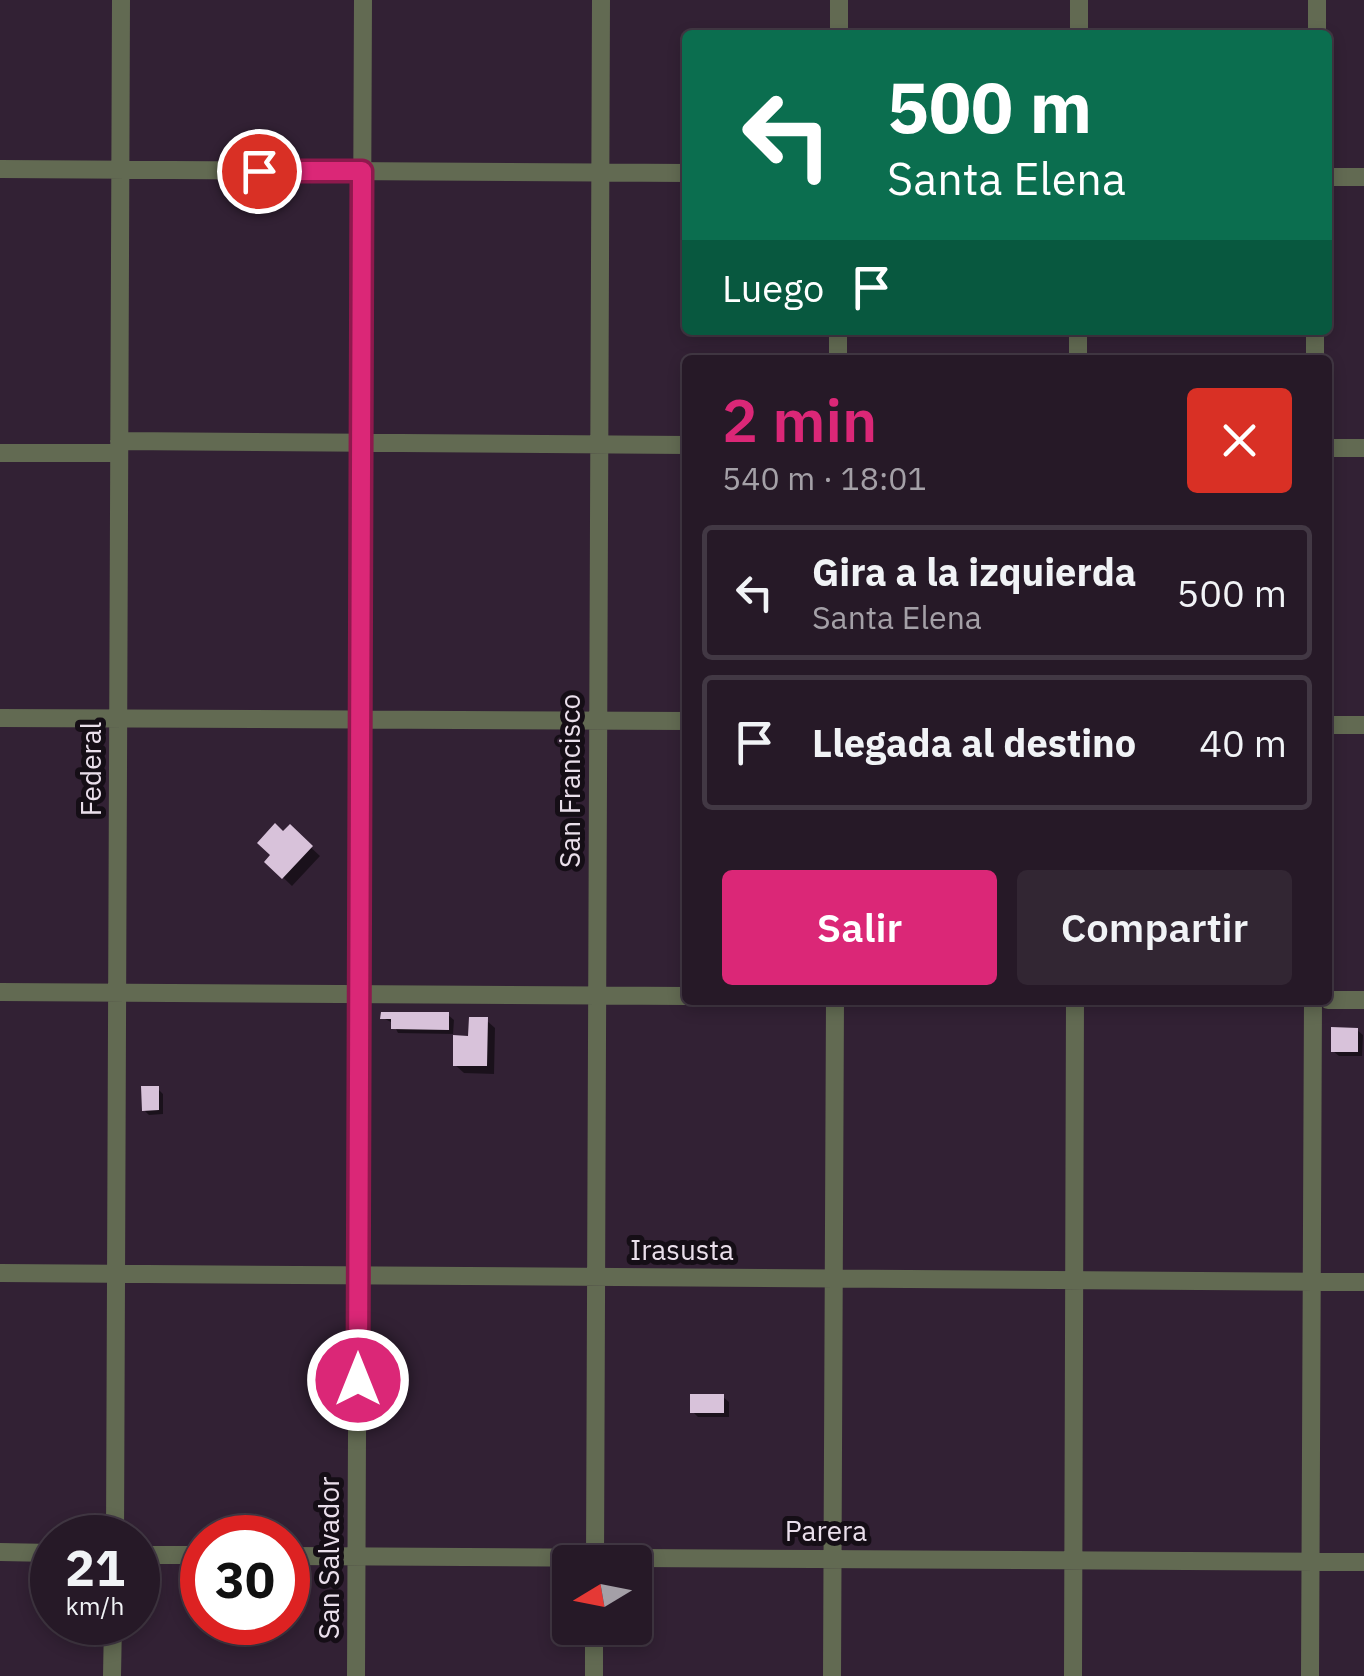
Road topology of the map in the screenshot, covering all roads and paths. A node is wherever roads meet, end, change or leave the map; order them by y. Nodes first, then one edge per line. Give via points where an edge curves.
1 (121, 0) edge
2 (363, 0) edge
3 (601, 0) edge
4 (839, 0) edge
5 (1079, 0) edge
6 (1317, 0) edge
7 (839, 30) edge
8 (1079, 30) edge
9 (1316, 30) edge
10 (0, 169) edge
11 (121, 170) junction
12 (362, 171) junction
13 (600, 172) junction
14 (682, 173) edge
15 (1332, 176) edge
16 (1364, 177) edge
17 (361, 442) junction
18 (599, 444) junction
19 (682, 444) edge
20 (120, 447) junction
21 (1332, 448) edge
22 (1364, 448) edge
23 (0, 453) edge
24 (0, 718) edge
25 (118, 718) junction
26 (360, 720) junction
27 (598, 721) junction
28 (682, 722) edge
29 (1332, 725) edge
30 (1364, 725) edge
31 (0, 992) edge
32 (118, 993) junction
33 (359, 994) junction
34 (597, 996) junction
35 (682, 996) edge
36 (1332, 1000) edge
37 (1364, 1000) edge
38 (835, 1005) edge
39 (1075, 1005) edge
40 (1313, 1005) edge
41 (0, 1272) edge
42 (116, 1273) junction
43 (358, 1275) junction
44 (596, 1277) junction
45 (834, 1278) junction
46 (1074, 1280) junction
47 (1312, 1282) junction
48 (1364, 1282) edge
49 (115, 1515) edge
50 (595, 1545) edge
51 (0, 1552) edge
52 (30, 1553) edge
53 (310, 1556) edge
54 (357, 1556) junction
55 (552, 1559) edge
56 (833, 1559) junction
57 (652, 1560) edge
58 (1073, 1560) junction
59 (1310, 1562) junction
60 (1364, 1562) edge
61 (113, 1645) edge
62 (594, 1645) edge
63 (112, 1676) edge
64 (356, 1676) edge
65 (594, 1676) edge
66 (832, 1676) edge
67 (1073, 1676) edge
68 (1310, 1676) edge

1 - 11 street, Federal
2 - 12 street, San Salvador
3 - 13 street, San Francisco
4 - 7 street
5 - 8 street
6 - 9 street
10 - 11 street
11 - 12 street
11 - 20 street, Federal
12 - 13 street
12 - 17 street, San Salvador
13 - 14 street
13 - 18 street, San Francisco
15 - 16 street
17 - 18 street
17 - 20 street
17 - 26 street, San Salvador
18 - 19 street
18 - 27 street, San Francisco
20 - 23 street
20 - 25 street, Federal
21 - 22 street
24 - 25 street
25 - 26 street
25 - 32 street, Federal
26 - 27 street
26 - 33 street, San Salvador
27 - 28 street
27 - 34 street, San Francisco
29 - 30 street
31 - 32 street
32 - 33 street
32 - 42 street, Federal
33 - 34 street
33 - 43 street, San Salvador
34 - 35 street
34 - 44 street, San Francisco
36 - 37 street
38 - 45 street
39 - 46 street
40 - 47 street
41 - 42 street, Irasusta
42 - 43 street, Irasusta
42 - 49 street, Federal
43 - 44 street, Irasusta
43 - 54 street, San Salvador
44 - 45 street, Irasusta
44 - 50 street, San Francisco
45 - 46 street, Irasusta
45 - 56 street
46 - 47 street, Irasusta
46 - 58 street
47 - 48 street, Irasusta
47 - 59 street
51 - 52 street
53 - 54 street, Parera
54 - 55 street, Parera
54 - 64 street, San Salvador
56 - 57 street, Parera
56 - 58 street, Parera
56 - 66 street
58 - 59 street, Parera
58 - 67 street
59 - 60 street, Parera
59 - 68 street
61 - 63 street
62 - 65 street

